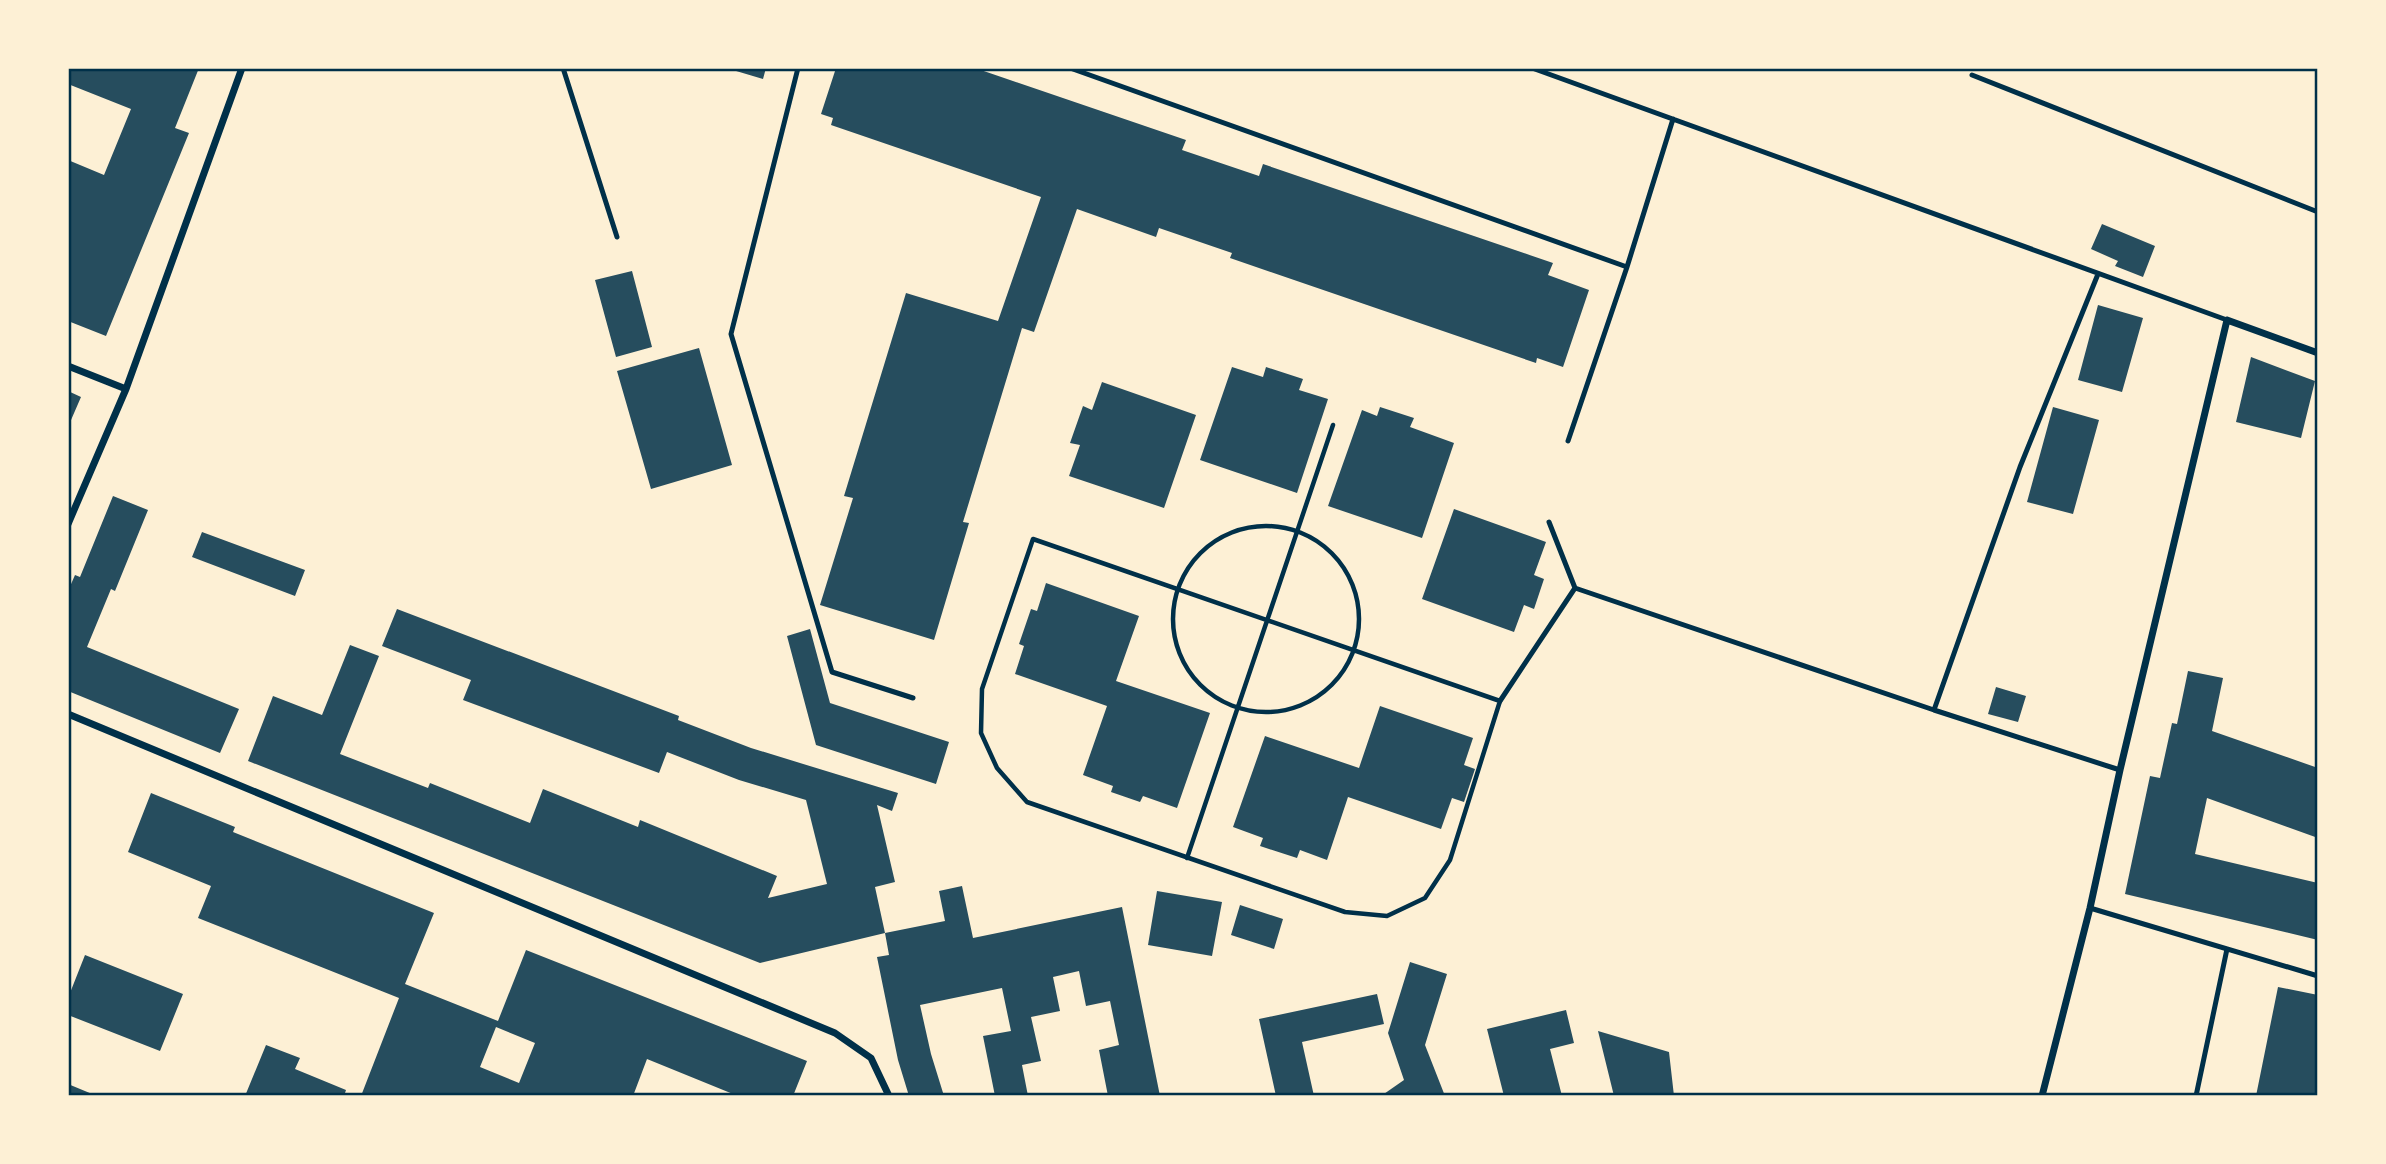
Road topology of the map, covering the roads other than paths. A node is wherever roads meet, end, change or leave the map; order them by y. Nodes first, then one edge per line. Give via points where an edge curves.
1 (242, 68) edge
2 (563, 68) edge
3 (798, 68) edge
4 (1070, 68) edge
5 (1532, 68) edge
6 (1972, 75) dead end
7 (1673, 119) junction
8 (2318, 212) edge
9 (617, 237) dead end
10 (1627, 267) junction
11 (2098, 274) junction
12 (2227, 320) junction
13 (2318, 353) edge
14 (68, 366) edge
15 (126, 389) junction
16 (1568, 441) dead end
17 (1549, 522) dead end
18 (68, 524) edge
19 (1575, 588) junction
20 (913, 698) dead end
21 (1500, 701) road end
22 (1934, 710) junction
23 (68, 714) edge
24 (2120, 769) junction
25 (2090, 908) junction
26 (2227, 949) junction
27 (2318, 976) edge
28 (889, 1096) edge
29 (2042, 1096) edge
30 (2196, 1096) edge

1 - 15 street
2 - 9 lane
3 - 20 lane via 731,334 832,671
4 - 10 lane
5 - 7 lane
6 - 8 lane
7 - 10 lane
7 - 11 lane
10 - 16 lane
11 - 12 lane
11 - 22 lane via 2020,467
12 - 13 street
12 - 24 street
14 - 15 street
15 - 18 street
17 - 19 lane
19 - 21 lane
19 - 22 lane
22 - 24 lane
23 - 28 street via 835,1033 871,1058
24 - 25 street
25 - 26 lane
25 - 29 street
26 - 27 lane
26 - 30 lane

